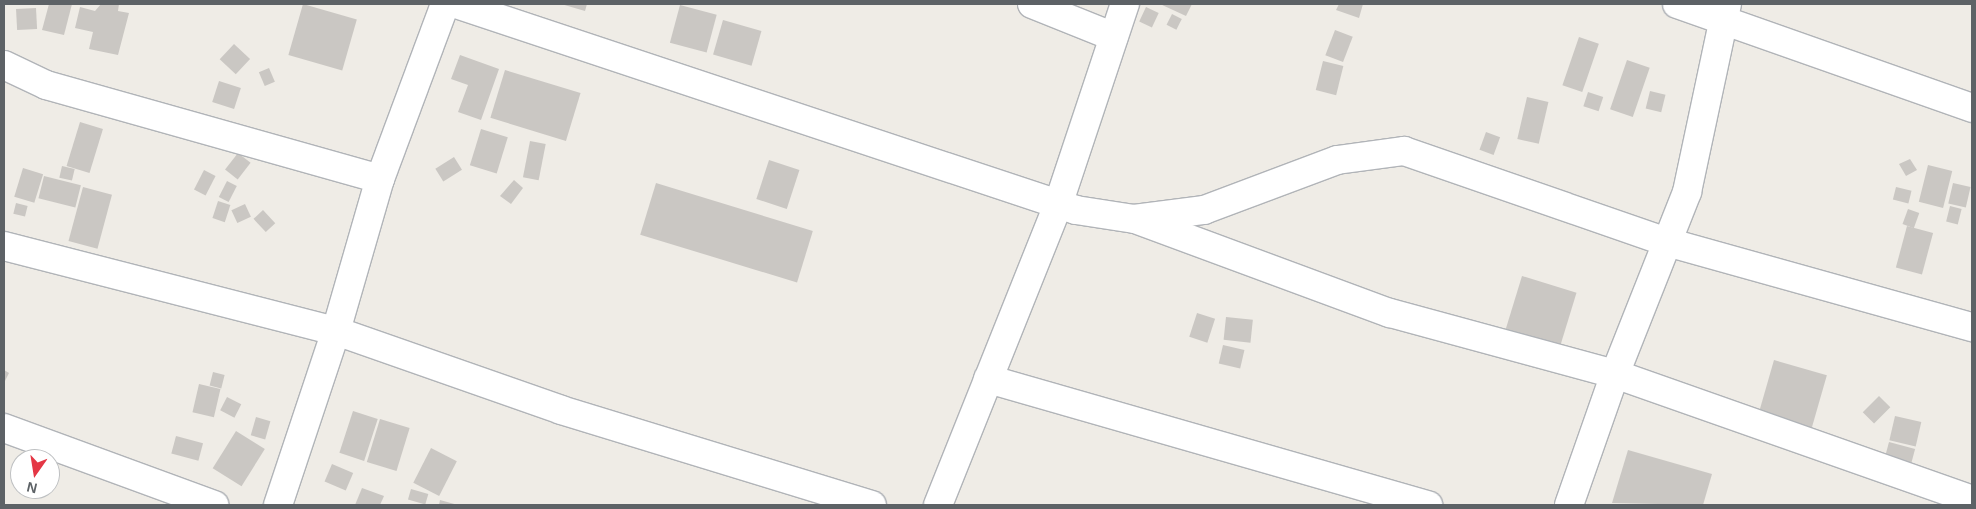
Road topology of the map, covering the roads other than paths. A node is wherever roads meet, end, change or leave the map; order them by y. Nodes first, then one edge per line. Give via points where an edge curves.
1 (445, 4) edge
2 (456, 4) edge
3 (1032, 4) edge
4 (1125, 4) edge
5 (1677, 4) edge
6 (1725, 11) edge
7 (1114, 37) junction
8 (4, 65) edge
9 (1972, 108) edge
10 (380, 179) junction
11 (1059, 202) junction
12 (1134, 219) junction
13 (1667, 242) junction
14 (4, 246) edge
15 (1972, 327) edge
16 (336, 331) junction
17 (1615, 374) junction
18 (988, 379) junction
19 (4, 428) edge
20 (1972, 500) edge
21 (214, 505) edge
22 (278, 505) edge
23 (872, 505) edge
24 (938, 505) edge
25 (1428, 505) edge
26 (1569, 505) edge

1 - 10 street
2 - 11 street via 847,136
3 - 7 street
4 - 7 street
5 - 6 street
6 - 9 street
6 - 13 street via 1687,192
7 - 11 street
8 - 10 street via 46,85
10 - 16 street
11 - 12 street via 1076,210
11 - 18 street
12 - 13 street via 1204,210 1337,160 1404,151
12 - 17 street via 1390,313
13 - 15 street
13 - 17 street
14 - 16 street
16 - 22 street
16 - 23 street via 561,410
17 - 20 street
17 - 26 street
18 - 24 street
18 - 25 street
19 - 21 street

